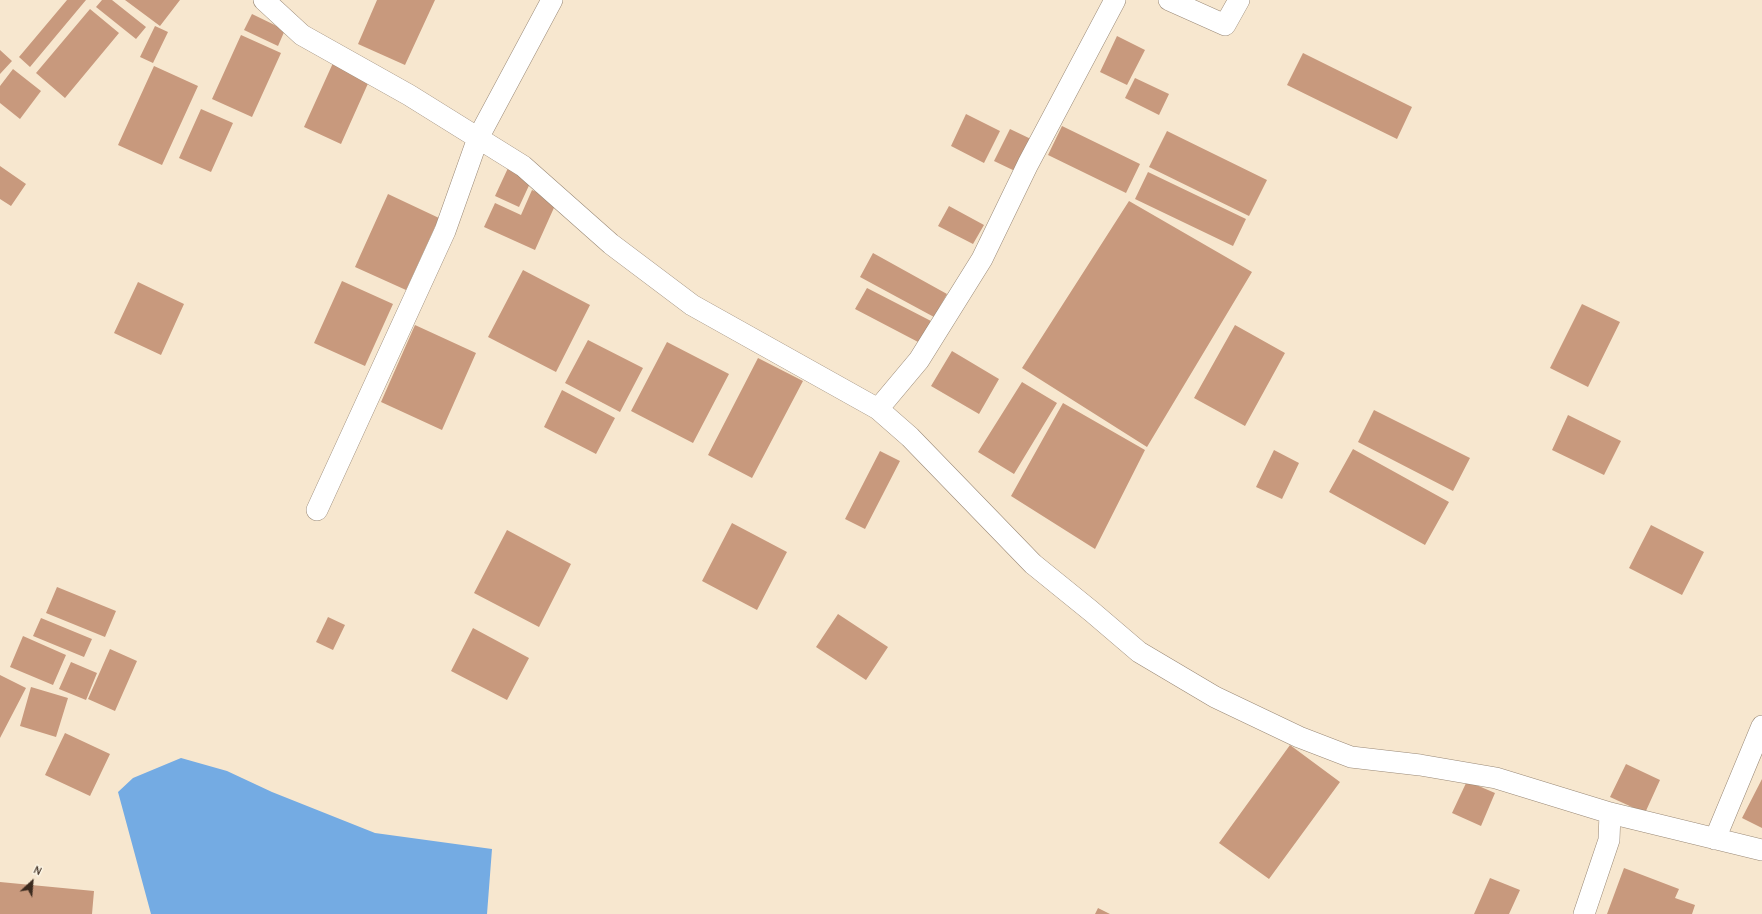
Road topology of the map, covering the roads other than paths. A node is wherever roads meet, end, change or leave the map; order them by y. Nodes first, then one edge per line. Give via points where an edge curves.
1 (264, 0) edge
2 (552, 0) edge
3 (1115, 0) edge
4 (1169, 0) edge
5 (1239, 0) edge
6 (478, 138) junction
7 (878, 409) junction
8 (318, 510) dead end
9 (1762, 726) edge
10 (1610, 814) junction
11 (1715, 839) junction
12 (1762, 850) edge
13 (1584, 914) edge

1 - 6 street via 302,34 410,95
2 - 6 street
3 - 7 street via 1028,164 982,259 919,360
4 - 5 street via 1224,25
6 - 7 street via 523,166 612,244 692,305
6 - 8 street via 445,231
7 - 10 street via 910,437 1033,564 1138,652 1215,697 1299,737 1351,757 1496,778
9 - 11 street
10 - 11 street
10 - 13 street via 1609,840
11 - 12 street

